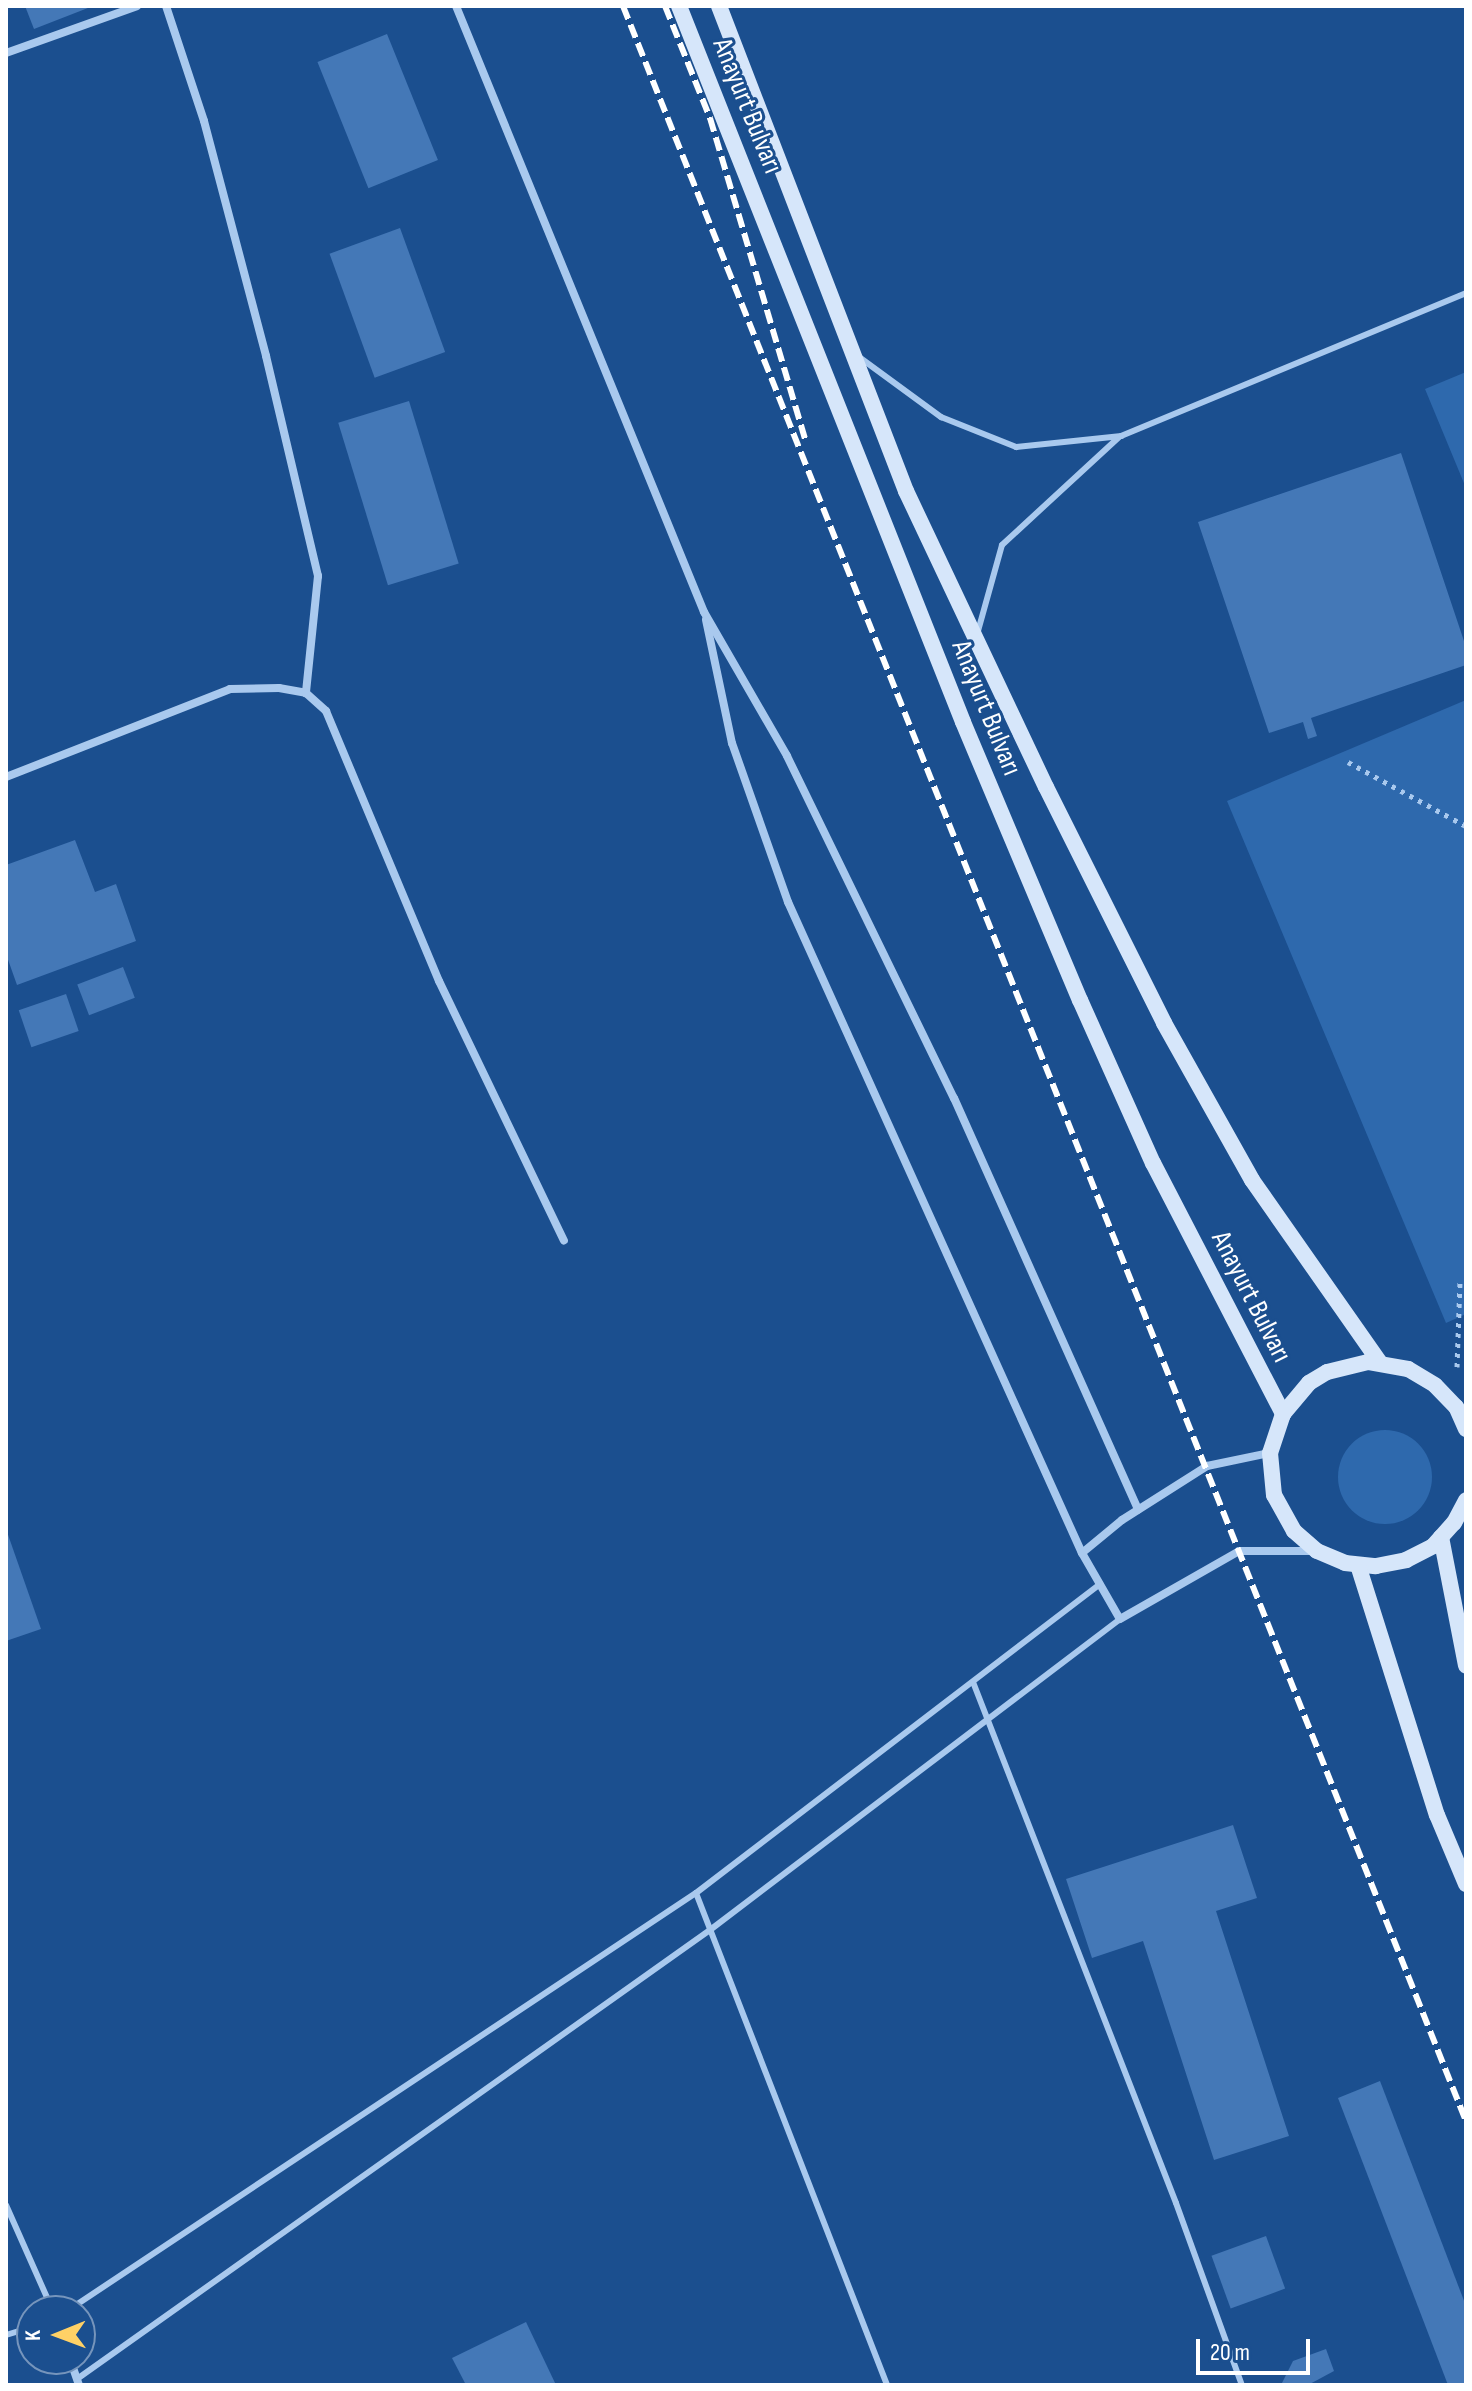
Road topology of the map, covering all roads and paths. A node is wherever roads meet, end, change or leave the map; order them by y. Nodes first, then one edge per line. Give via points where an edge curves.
1 (137, 6) edge
2 (166, 6) edge
3 (456, 6) edge
4 (679, 6) edge
5 (719, 6) edge
6 (6, 53) edge
7 (1466, 293) edge
8 (853, 352) junction
9 (1121, 436) junction
10 (704, 612) junction
11 (976, 639) junction
12 (306, 693) junction
13 (1348, 762) dead end
14 (6, 777) edge
15 (1466, 826) edge
16 (564, 1241) dead end
17 (1460, 1280) dead end
18 (1380, 1363) junction
19 (1461, 1404) edge
20 (1283, 1414) junction
21 (1466, 1429) edge
22 (1270, 1453) junction
23 (1466, 1500) edge
24 (1138, 1510) junction
25 (1441, 1537) junction
26 (1317, 1551) junction
27 (1082, 1553) junction
28 (1358, 1565) junction
29 (1100, 1584) junction
30 (1120, 1619) junction
31 (1466, 1666) edge
32 (973, 1682) junction
33 (988, 1721) junction
34 (1466, 1884) edge
35 (696, 1893) junction
36 (710, 1930) junction
37 (6, 2205) edge
38 (46, 2295) edge
39 (91, 2295) edge
40 (78, 2382) edge
41 (887, 2385) edge
42 (1242, 2385) edge

1 - 6 street
2 - 12 street via 208,136 318,576
3 - 10 street
4 - 20 main road, Anayurt Bulvarı via 963,722 1080,1000 1153,1163
5 - 8 main road, Anayurt Bulvarı
7 - 9 lane
8 - 9 lane via 941,417 1016,447
8 - 11 main road, Anayurt Bulvarı via 906,491
9 - 11 lane via 1002,545
10 - 24 street via 787,756 954,1098
10 - 27 street via 732,743 788,902
11 - 18 main road, Anayurt Bulvarı via 1164,1023 1252,1180
12 - 14 street via 230,689
12 - 16 street via 326,711 439,981
13 - 15 path
17 - 19 path
18 - 19 main road via 1408,1369
18 - 20 main road via 1327,1372 1309,1383
19 - 21 main road
20 - 22 main road
22 - 24 street via 1207,1466
22 - 26 main road via 1274,1495 1282,1513
23 - 25 main road
24 - 27 street
25 - 28 main road via 1406,1560
25 - 31 main road
26 - 28 main road
26 - 30 street via 1239,1551
27 - 29 street
28 - 34 main road via 1437,1815
29 - 30 street
29 - 32 lane
30 - 33 lane
32 - 33 lane
32 - 35 lane
33 - 36 lane
33 - 42 lane
35 - 36 lane
35 - 39 lane
36 - 40 lane
36 - 41 lane
37 - 38 lane

